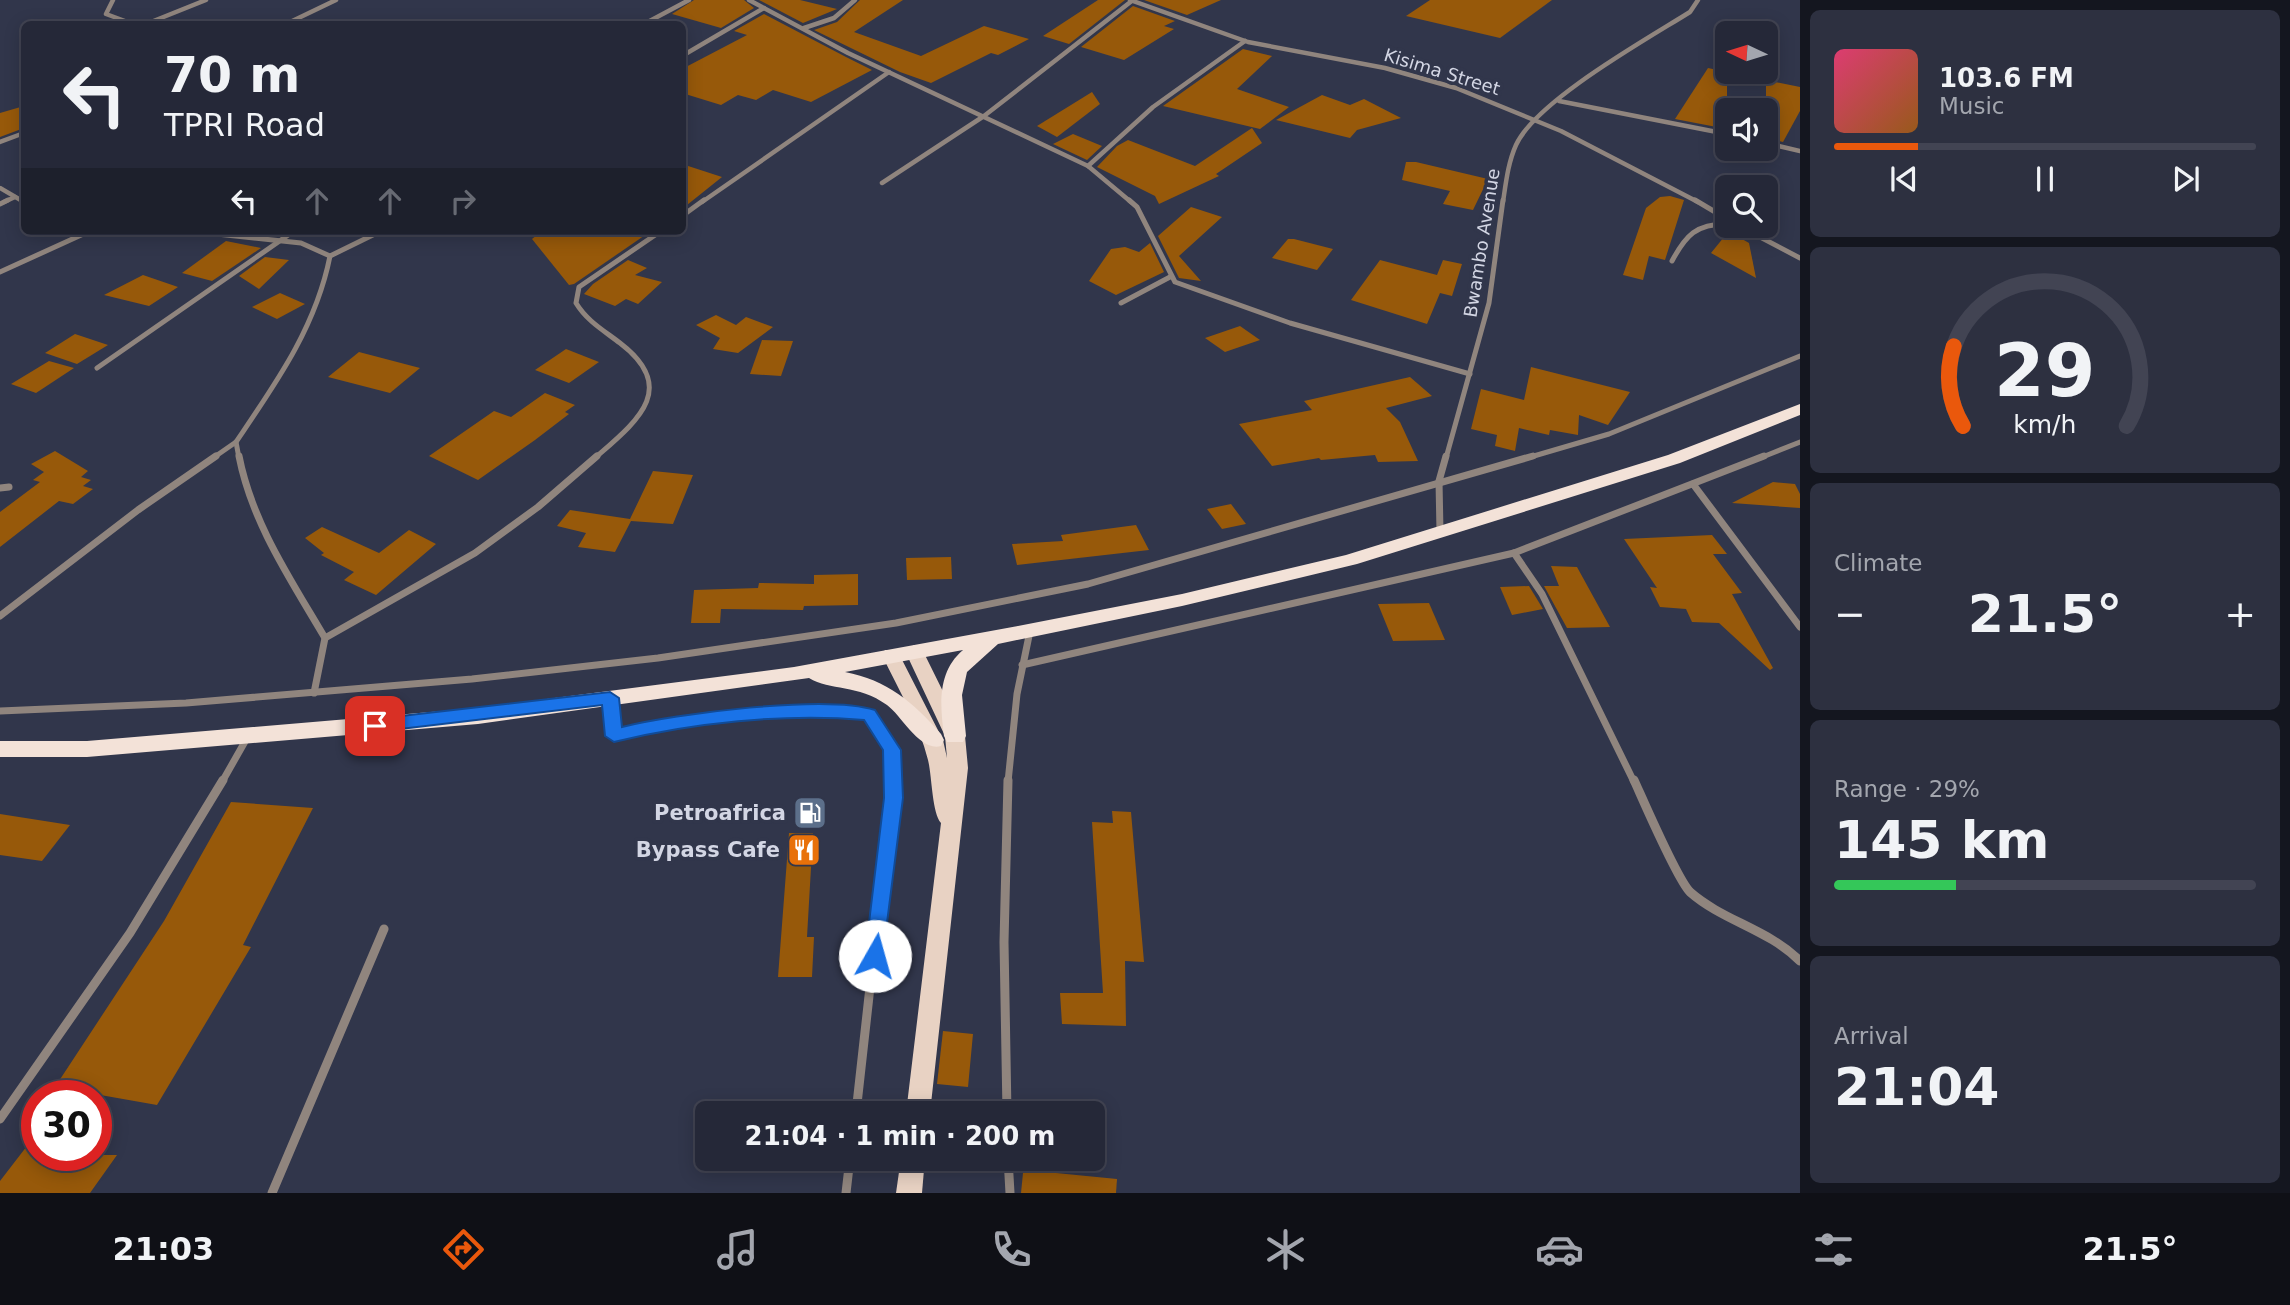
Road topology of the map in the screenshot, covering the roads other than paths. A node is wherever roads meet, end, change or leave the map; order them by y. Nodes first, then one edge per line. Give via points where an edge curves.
1 (113, 0) edge
2 (206, 0) edge
3 (336, 0) edge
4 (689, 0) edge
5 (749, 0) edge
6 (855, 0) edge
7 (1131, 0) edge
8 (1698, 0) edge
9 (764, 8) junction
10 (126, 21) edge
11 (154, 21) edge
12 (292, 21) edge
13 (650, 21) edge
14 (804, 28) junction
15 (1245, 41) junction
16 (686, 53) edge
17 (889, 72) junction
18 (1559, 101) junction
19 (984, 116) junction
20 (1537, 118) junction
21 (1715, 132) edge
22 (21, 134) edge
23 (0, 142) edge
24 (1778, 146) edge
25 (1800, 151) edge
26 (1088, 166) junction
27 (881, 183) dead end
28 (0, 188) edge
29 (15, 197) junction
30 (21, 200) edge
31 (0, 204) edge
32 (1715, 212) edge
33 (686, 213) edge
34 (1715, 225) edge
35 (78, 235) edge
36 (231, 235) edge
37 (290, 235) edge
38 (373, 235) edge
39 (655, 235) edge
40 (1762, 238) edge
41 (284, 240) junction
42 (330, 256) junction
43 (1800, 258) edge
44 (1672, 261) dead end
45 (0, 272) edge
46 (1170, 277) junction
47 (1121, 303) dead end
48 (1800, 356) edge
49 (97, 368) dead end
50 (1470, 374) junction
51 (1800, 409) edge
52 (236, 442) junction
53 (1800, 442) edge
54 (1439, 481) junction
55 (1693, 484) junction
56 (9, 487) dead end
57 (0, 488) edge
58 (1440, 533) junction
59 (1514, 552) junction
60 (0, 616) edge
61 (1800, 627) edge
62 (1024, 631) junction
63 (325, 638) junction
64 (914, 652) junction
65 (891, 655) junction
66 (1022, 665) junction
67 (794, 674) junction
68 (314, 693) junction
69 (610, 698) junction
70 (0, 710) edge
71 (955, 736) junction
72 (247, 737) junction
73 (933, 740) junction
74 (0, 749) edge
75 (947, 859) junction
76 (384, 929) dead end
77 (1800, 961) edge
78 (857, 1101) edge
79 (919, 1101) edge
80 (1007, 1101) edge
81 (0, 1119) edge
82 (849, 1171) edge
83 (912, 1171) edge
84 (1009, 1171) edge
85 (272, 1193) edge
86 (846, 1193) edge
87 (909, 1193) edge
88 (1010, 1193) edge

1 - 10 street via 106,13
2 - 11 street
3 - 12 street
4 - 13 street
5 - 9 street
6 - 14 street via 834,18
7 - 15 street, Kisima Street
7 - 19 street
8 - 18 street, Bwambo Avenue via 1690,12 1579,83
9 - 14 street
9 - 16 street
14 - 17 street
15 - 20 street, Kisima Street via 1388,68
15 - 26 street via 1153,107
17 - 19 street
17 - 33 street
18 - 20 street, Bwambo Avenue
18 - 21 street
19 - 26 street
19 - 27 street
20 - 32 street, Kisima Street
20 - 50 street, Bwambo Avenue via 1517,142 1508,167 1489,303
22 - 23 street
24 - 25 street
26 - 46 street via 1136,207
28 - 29 street
29 - 30 street
29 - 31 street
34 - 44 street via 1694,227
35 - 45 street
36 - 41 street
37 - 41 street
38 - 42 street
39 - 63 street via 579,286 574,296 575,305 588,321 636,356 651,377 649,407 538,507 475,553
40 - 43 street
41 - 42 street
41 - 49 street
42 - 52 street via 316,307 279,377
46 - 47 street
46 - 50 street via 1190,289 1278,320
48 - 54 street via 1609,434
50 - 54 street, Bwambo Avenue
51 - 58 highway via 1674,459
52 - 60 street
52 - 63 street via 245,487 269,541
53 - 55 street
54 - 58 street, Bwambo Avenue
54 - 68 street via 1088,584 897,623 658,659
55 - 59 street
55 - 61 street
56 - 57 street
58 - 62 highway via 1208,594
59 - 66 street
59 - 77 street via 1542,594 1687,889 1700,901 1777,941
62 - 64 highway
62 - 66 street
62 - 71 highway via 964,657 954,672 950,703
63 - 68 street
64 - 65 highway
64 - 71 main road
65 - 67 highway
65 - 73 main road
66 - 80 street via 1010,735 1006,819
67 - 69 highway
67 - 73 highway via 837,677 878,688 911,712
68 - 70 street
69 - 72 highway via 478,716
69 - 78 street via 614,736 652,726 826,710 869,714 892,750 893,798
71 - 75 main road via 956,808
72 - 74 highway via 87,749
72 - 81 street via 199,827
73 - 75 main road via 942,777
75 - 79 main road
76 - 85 street
82 - 86 street
83 - 87 main road
84 - 88 street

